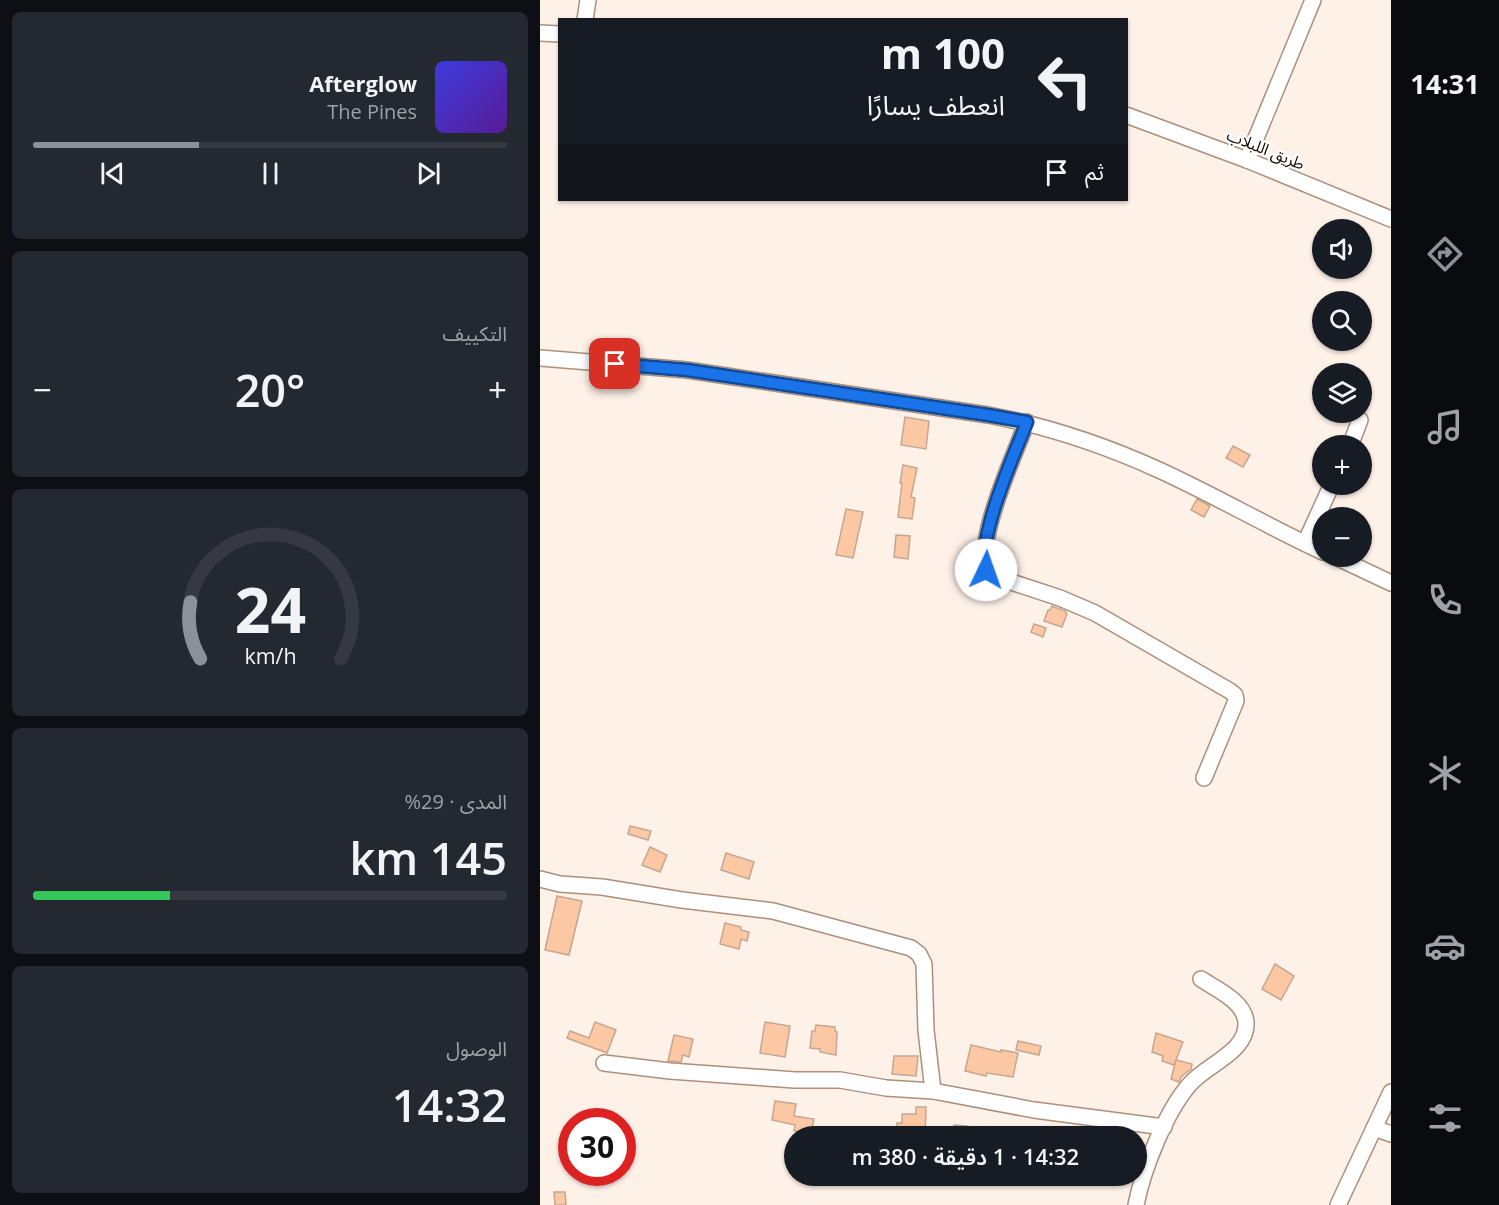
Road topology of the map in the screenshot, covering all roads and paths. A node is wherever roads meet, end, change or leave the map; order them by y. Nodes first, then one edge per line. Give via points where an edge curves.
1 (588, 0) edge
2 (1313, 0) edge
3 (585, 18) edge
4 (540, 33) edge
5 (558, 34) edge
6 (1128, 116) edge
7 (1247, 160) junction
8 (1391, 219) edge
9 (540, 358) edge
10 (1027, 422) junction
11 (1327, 495) edge
12 (1305, 543) junction
13 (1312, 546) edge
14 (1357, 567) edge
15 (1391, 583) edge
16 (1204, 778) dead end
17 (540, 879) edge
18 (1201, 979) dead end
19 (604, 1063) dead end
20 (933, 1091) junction
21 (1391, 1092) edge
22 (1164, 1127) junction
23 (1374, 1128) junction
24 (1391, 1134) edge
25 (1136, 1205) edge
26 (1338, 1205) edge

1 - 3 street
2 - 7 street
4 - 5 street
6 - 7 street, طريق اللبلاب
7 - 8 street, طريق اللبلاب
9 - 10 street via 687,370
10 - 12 street via 1157,469
10 - 16 street via 999,491 984,562 986,570 999,579 1095,613 1235,695 1236,701
11 - 12 street
12 - 13 street
14 - 15 street
17 - 20 street via 772,911 911,948 920,954 924,964
18 - 22 street via 1240,1007 1245,1034 1232,1052 1191,1082
19 - 20 street via 670,1071 840,1080
20 - 22 street via 1035,1110
21 - 23 street
22 - 25 street
23 - 24 street
23 - 26 street

